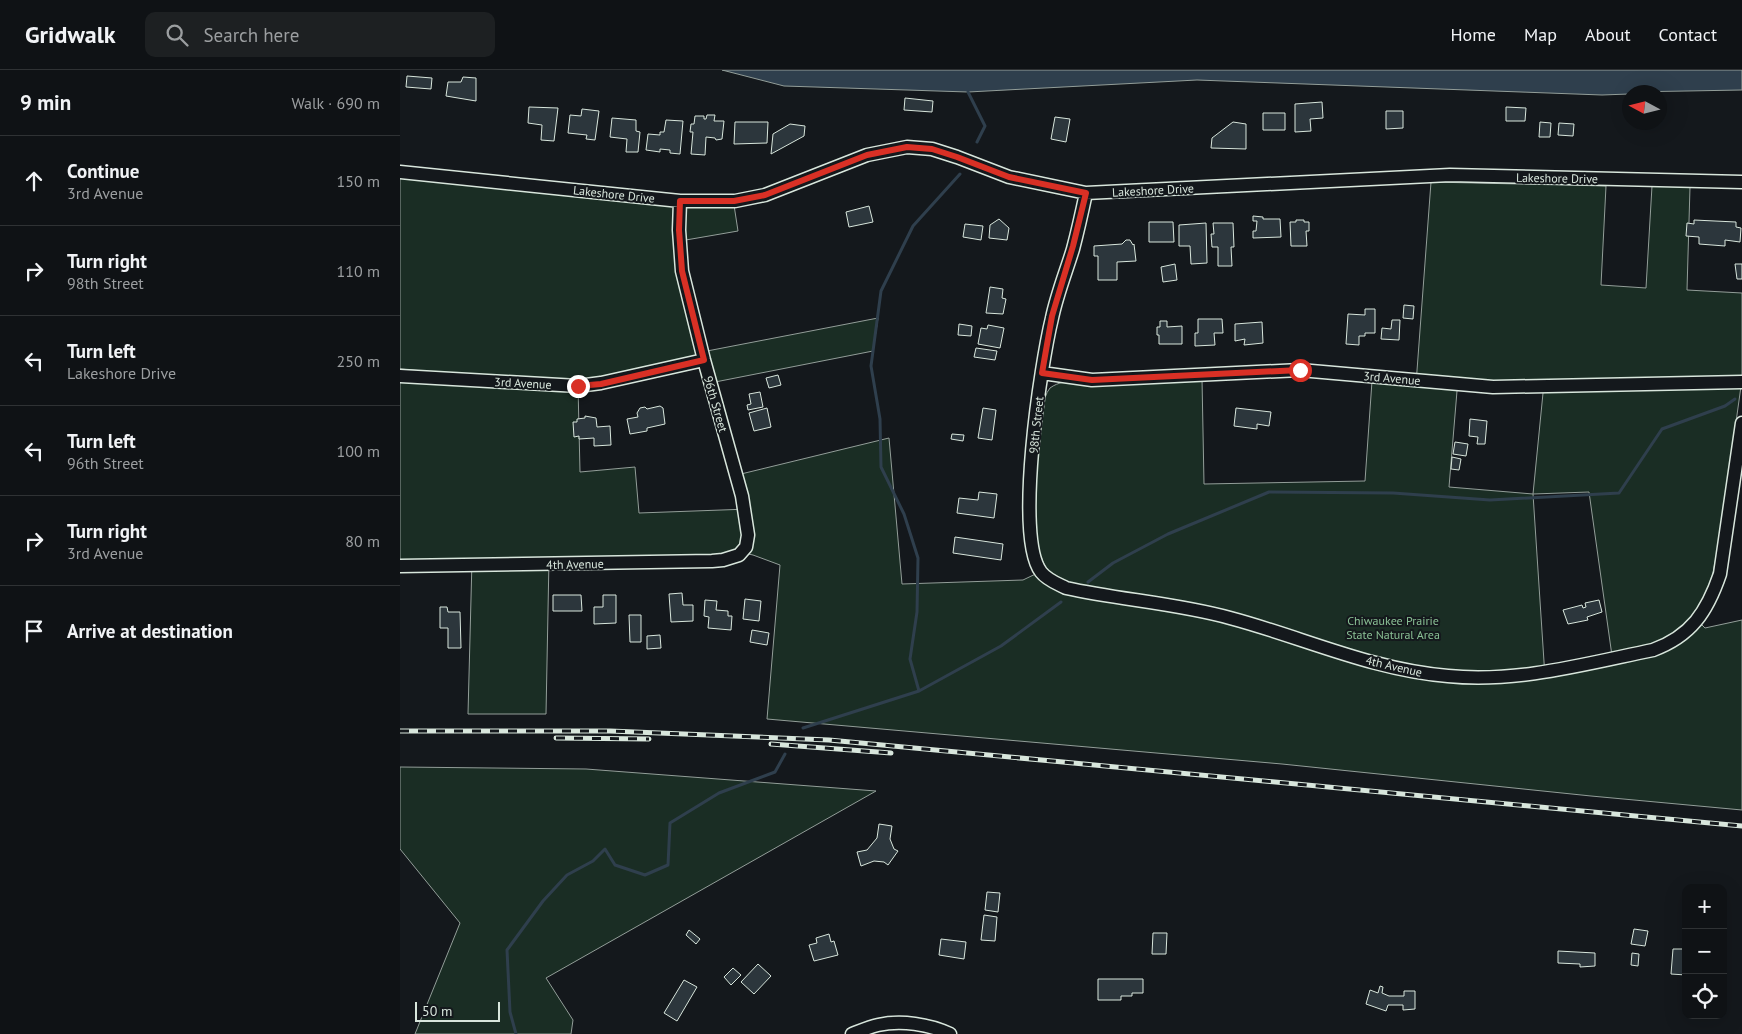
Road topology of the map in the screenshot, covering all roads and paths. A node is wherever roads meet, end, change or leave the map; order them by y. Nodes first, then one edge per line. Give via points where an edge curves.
1 (400, 172) edge
2 (1742, 182) edge
3 (1086, 193) junction
4 (680, 201) junction
5 (704, 360) junction
6 (1042, 373) junction
7 (400, 376) edge
8 (1742, 382) edge
9 (1742, 423) edge
10 (746, 547) joint
11 (400, 566) edge
12 (1040, 572) joint
13 (852, 1034) edge
14 (950, 1034) edge

1 - 4 street, Lakeshore Drive
2 - 3 street, Lakeshore Drive via 1450,176
3 - 4 street, Lakeshore Drive via 1009,177 932,149 907,147 867,155 750,199
3 - 6 street, 98th Street via 1052,316
4 - 5 street, 96th Street via 682,271
5 - 7 street, 3rd Avenue via 601,384 578,386
5 - 10 street, 96th Street via 742,496 748,536
6 - 8 street, 3rd Avenue via 1092,380 1300,370 1493,387
6 - 12 street, 98th Street via 1034,429 1030,500 1031,544
9 - 12 street, 4th Avenue via 1715,590 1701,617 1685,633 1653,650 1534,674 1489,678 1412,672 1226,617 1066,588
10 - 11 street, 4th Avenue via 734,557 712,561
13 - 14 street via 878,1025 906,1023 938,1028

